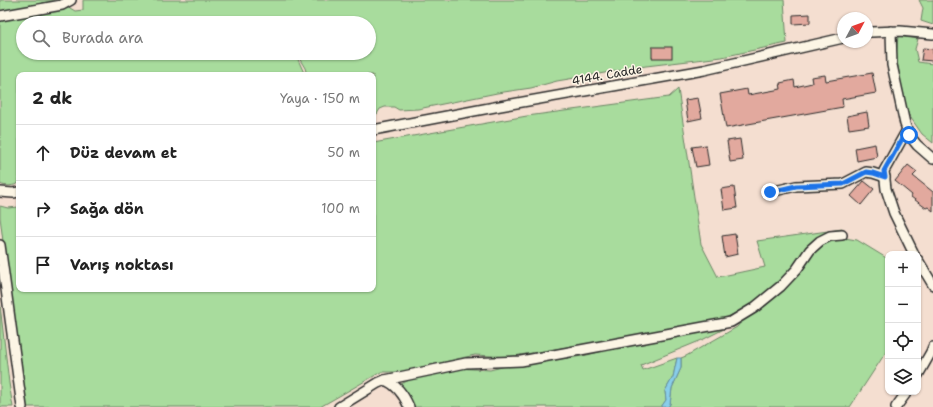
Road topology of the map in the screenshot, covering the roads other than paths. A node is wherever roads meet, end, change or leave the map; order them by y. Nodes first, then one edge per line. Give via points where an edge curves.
1 (71, 0) edge
2 (0, 16) edge
3 (891, 31) junction
4 (873, 32) edge
5 (933, 34) edge
6 (837, 39) edge
7 (376, 129) edge
8 (907, 130) junction
9 (933, 159) edge
10 (885, 177) junction
11 (0, 192) edge
12 (16, 192) edge
13 (770, 192) dead end
14 (842, 235) dead end
15 (0, 245) edge
16 (913, 251) edge
17 (921, 265) edge
18 (931, 281) edge
19 (933, 291) edge
20 (933, 347) edge
21 (921, 370) edge
22 (385, 380) junction
23 (905, 395) edge
24 (22, 407) edge
25 (339, 407) edge
26 (409, 407) edge
27 (896, 407) edge

1 - 2 street via 62,5
3 - 4 street
3 - 5 street
3 - 8 street via 892,65
6 - 7 street, 4144. Cadde via 704,70
8 - 9 street
8 - 10 street via 884,171
10 - 13 street via 866,172 843,184 796,186
10 - 16 street via 894,213
11 - 12 street
14 - 22 street via 830,236 820,241 781,286 754,308 731,322 521,361 466,362
15 - 24 street
17 - 18 street
18 - 19 street
20 - 21 street
22 - 25 street
22 - 26 street via 393,383
23 - 27 street

